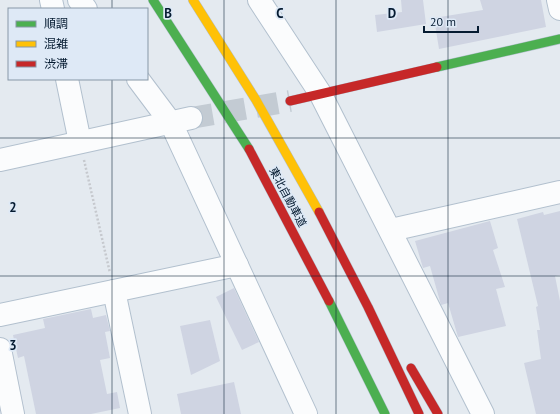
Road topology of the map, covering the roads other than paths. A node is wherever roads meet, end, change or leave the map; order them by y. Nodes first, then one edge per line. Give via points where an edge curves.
1 (79, 0) edge
2 (152, 0) edge
3 (193, 0) edge
4 (259, 0) edge
5 (558, 0) edge
6 (85, 8) edge
7 (560, 9) edge
8 (560, 39) edge
9 (67, 80) edge
10 (139, 80) edge
11 (320, 93) junction
12 (290, 100) tunnel mouth
13 (181, 120) junction
14 (82, 151) junction
15 (0, 160) edge
16 (560, 192) edge
17 (391, 230) junction
18 (237, 265) junction
19 (349, 268) junction
20 (316, 275) junction
21 (114, 291) junction
22 (0, 315) edge
23 (399, 348) dead end
24 (0, 349) edge
25 (407, 362) dead end
26 (356, 377) dead end
27 (3, 382) edge
28 (13, 414) edge
29 (140, 414) edge
30 (306, 414) edge
31 (385, 414) edge
32 (419, 414) edge
33 (438, 414) edge
34 (483, 414) edge

1 - 6 street
2 - 20 main road, 東北自動車道 via 246,144
3 - 19 main road, 東北自動車道 via 281,142
4 - 11 street
5 - 7 street
8 - 11 main road
9 - 14 street
10 - 13 street
11 - 12 main road
11 - 17 street
13 - 14 street
13 - 18 street
14 - 15 street
16 - 17 street
17 - 34 street
18 - 21 street
18 - 30 street
19 - 23 main road
19 - 32 main road, 東北自動車道
20 - 26 main road
20 - 31 main road, 東北自動車道
21 - 22 street
21 - 29 street
24 - 27 street
25 - 33 main road
27 - 28 street

